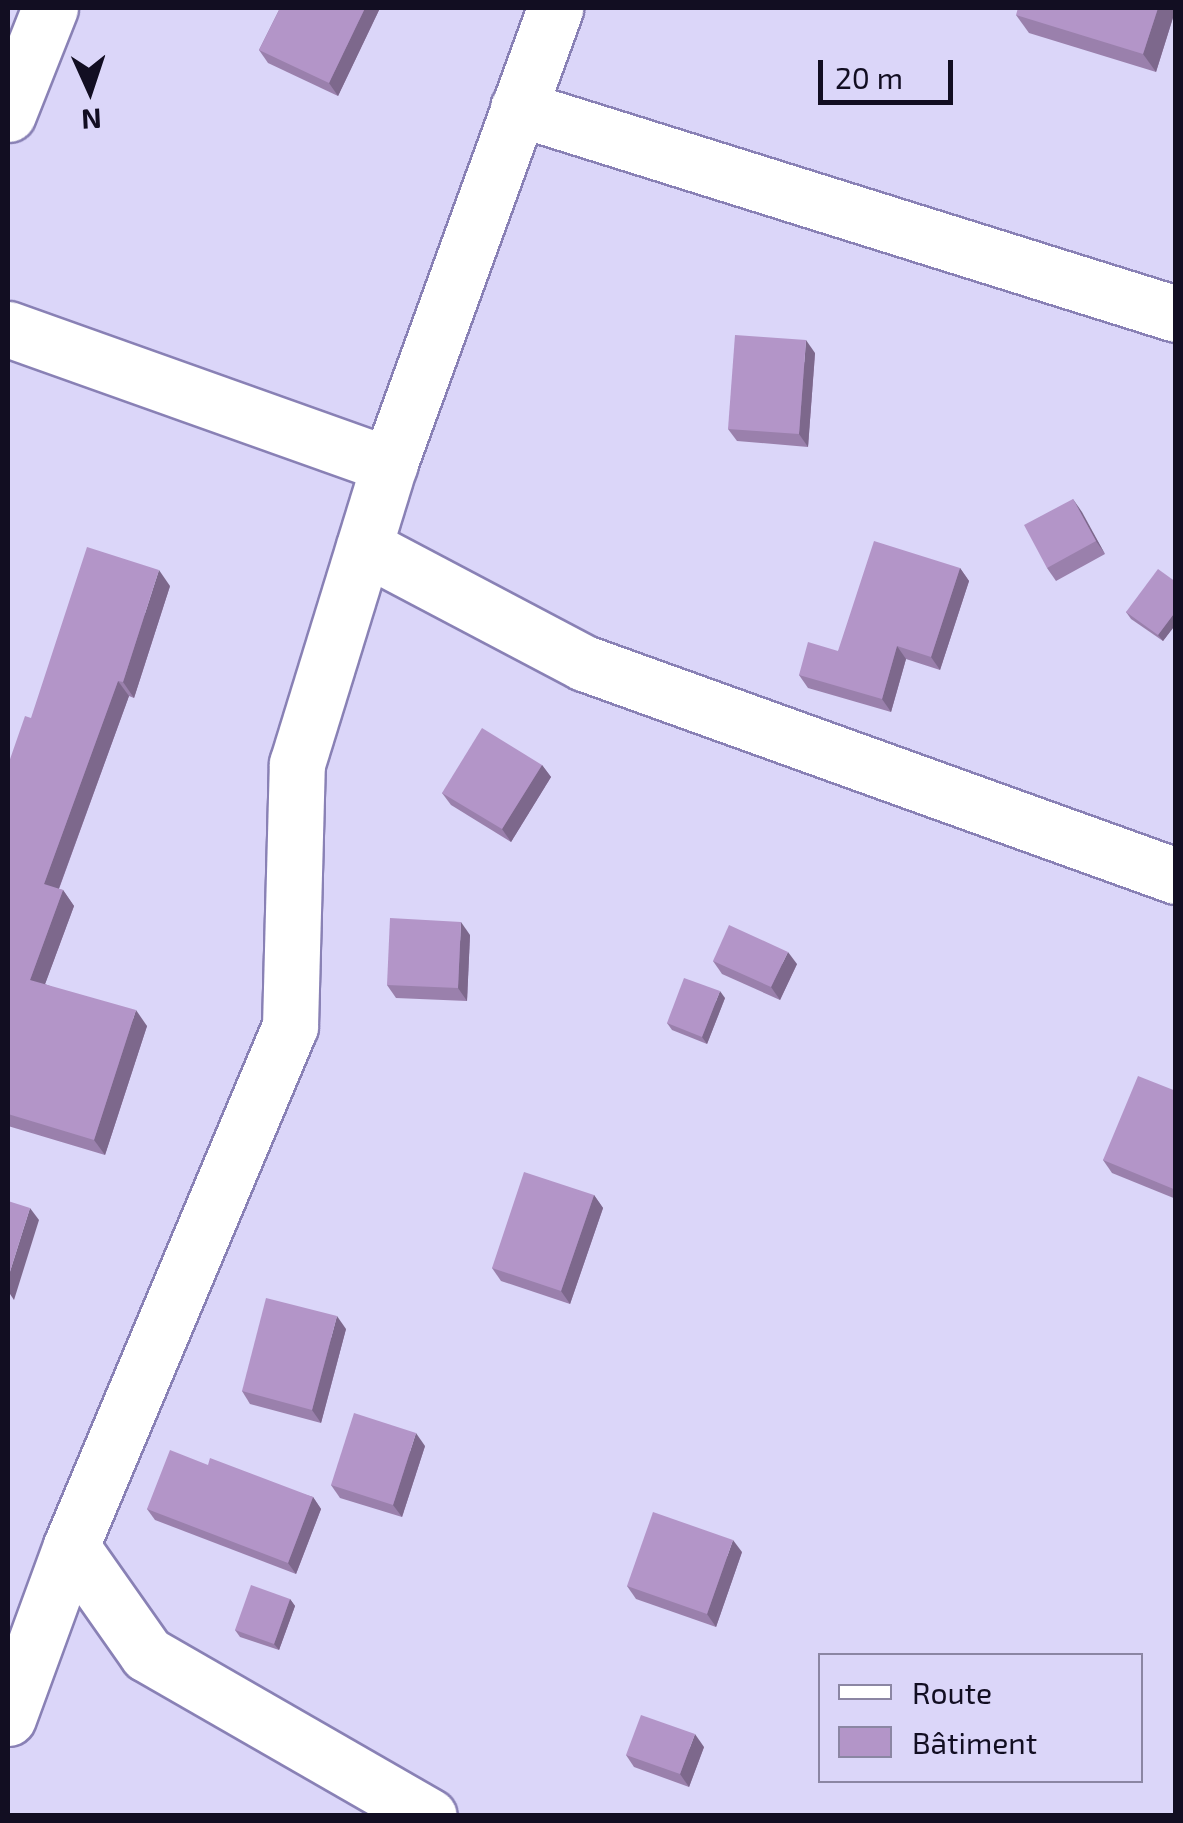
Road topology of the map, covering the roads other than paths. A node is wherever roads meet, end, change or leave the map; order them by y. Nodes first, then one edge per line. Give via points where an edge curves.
1 (50, 8) edge
2 (555, 8) edge
3 (518, 108) junction
4 (8, 114) edge
5 (1176, 314) edge
6 (8, 329) edge
7 (388, 465) junction
8 (364, 547) junction
9 (1176, 876) edge
10 (71, 1546) junction
11 (8, 1718) edge
12 (429, 1816) edge

1 - 4 street
2 - 3 street
3 - 5 street
3 - 7 street
6 - 7 street
7 - 8 street
8 - 9 street via 584,662
8 - 10 street via 297,764 290,1026
10 - 11 street
10 - 12 street via 147,1654

